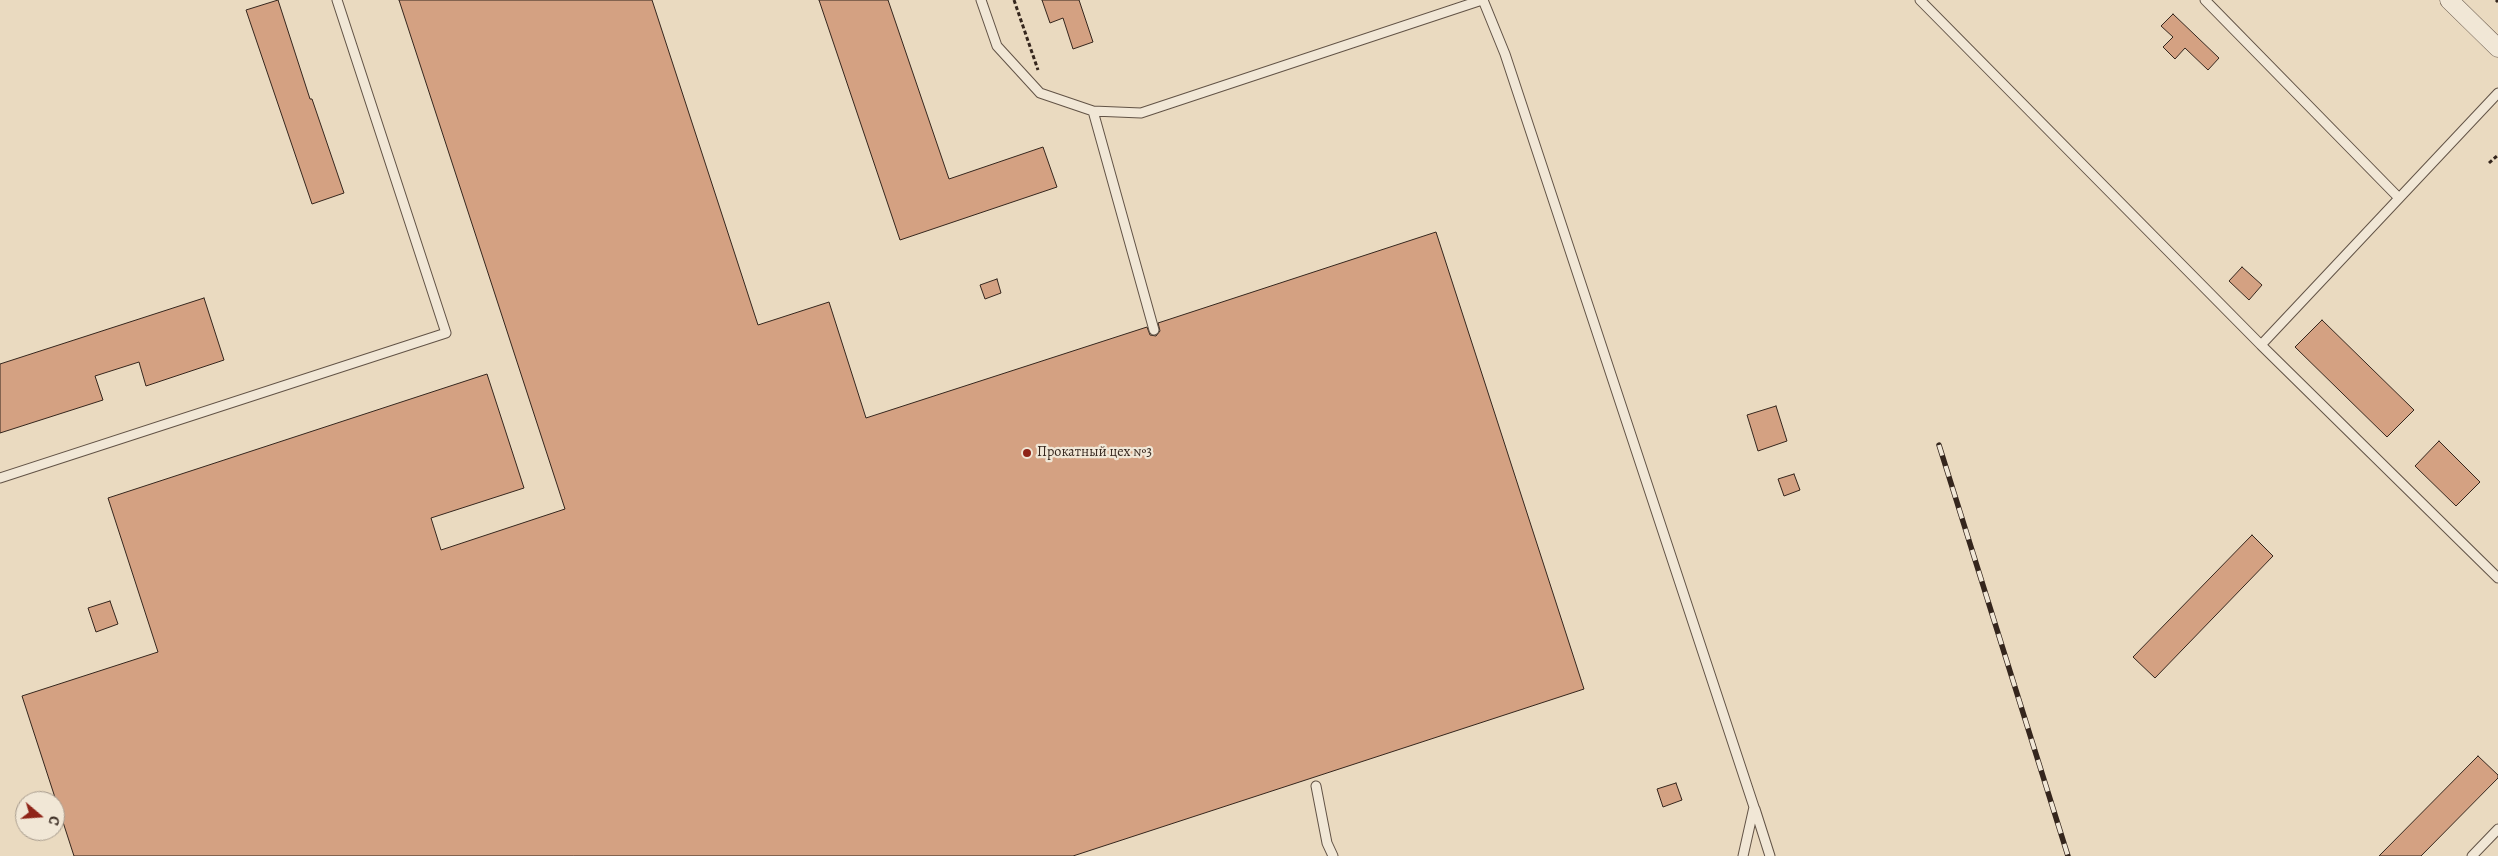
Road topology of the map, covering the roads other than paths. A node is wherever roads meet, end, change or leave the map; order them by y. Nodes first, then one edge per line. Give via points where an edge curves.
1 (338, 0) edge
2 (982, 0) edge
3 (1483, 0) edge
4 (1920, 0) edge
5 (2205, 0) edge
6 (2449, 0) edge
7 (2498, 48) edge
8 (2498, 93) edge
9 (1094, 111) junction
10 (2400, 198) junction
11 (1154, 330) dead end
12 (2261, 345) junction
13 (0, 478) edge
14 (2498, 578) edge
15 (1316, 786) dead end
16 (1754, 807) junction
17 (2498, 828) edge
18 (1333, 856) edge
19 (1743, 856) edge
20 (1770, 856) edge
21 (2472, 856) edge

1 - 13 lane via 446,333
2 - 9 lane via 998,46 1040,92
3 - 9 lane via 1141,113
3 - 16 lane via 1505,54
4 - 12 lane
5 - 10 lane
6 - 7 street
8 - 10 lane
9 - 11 lane
10 - 12 lane
12 - 14 lane
15 - 18 lane via 1327,843
16 - 19 lane
16 - 20 lane
17 - 21 lane

